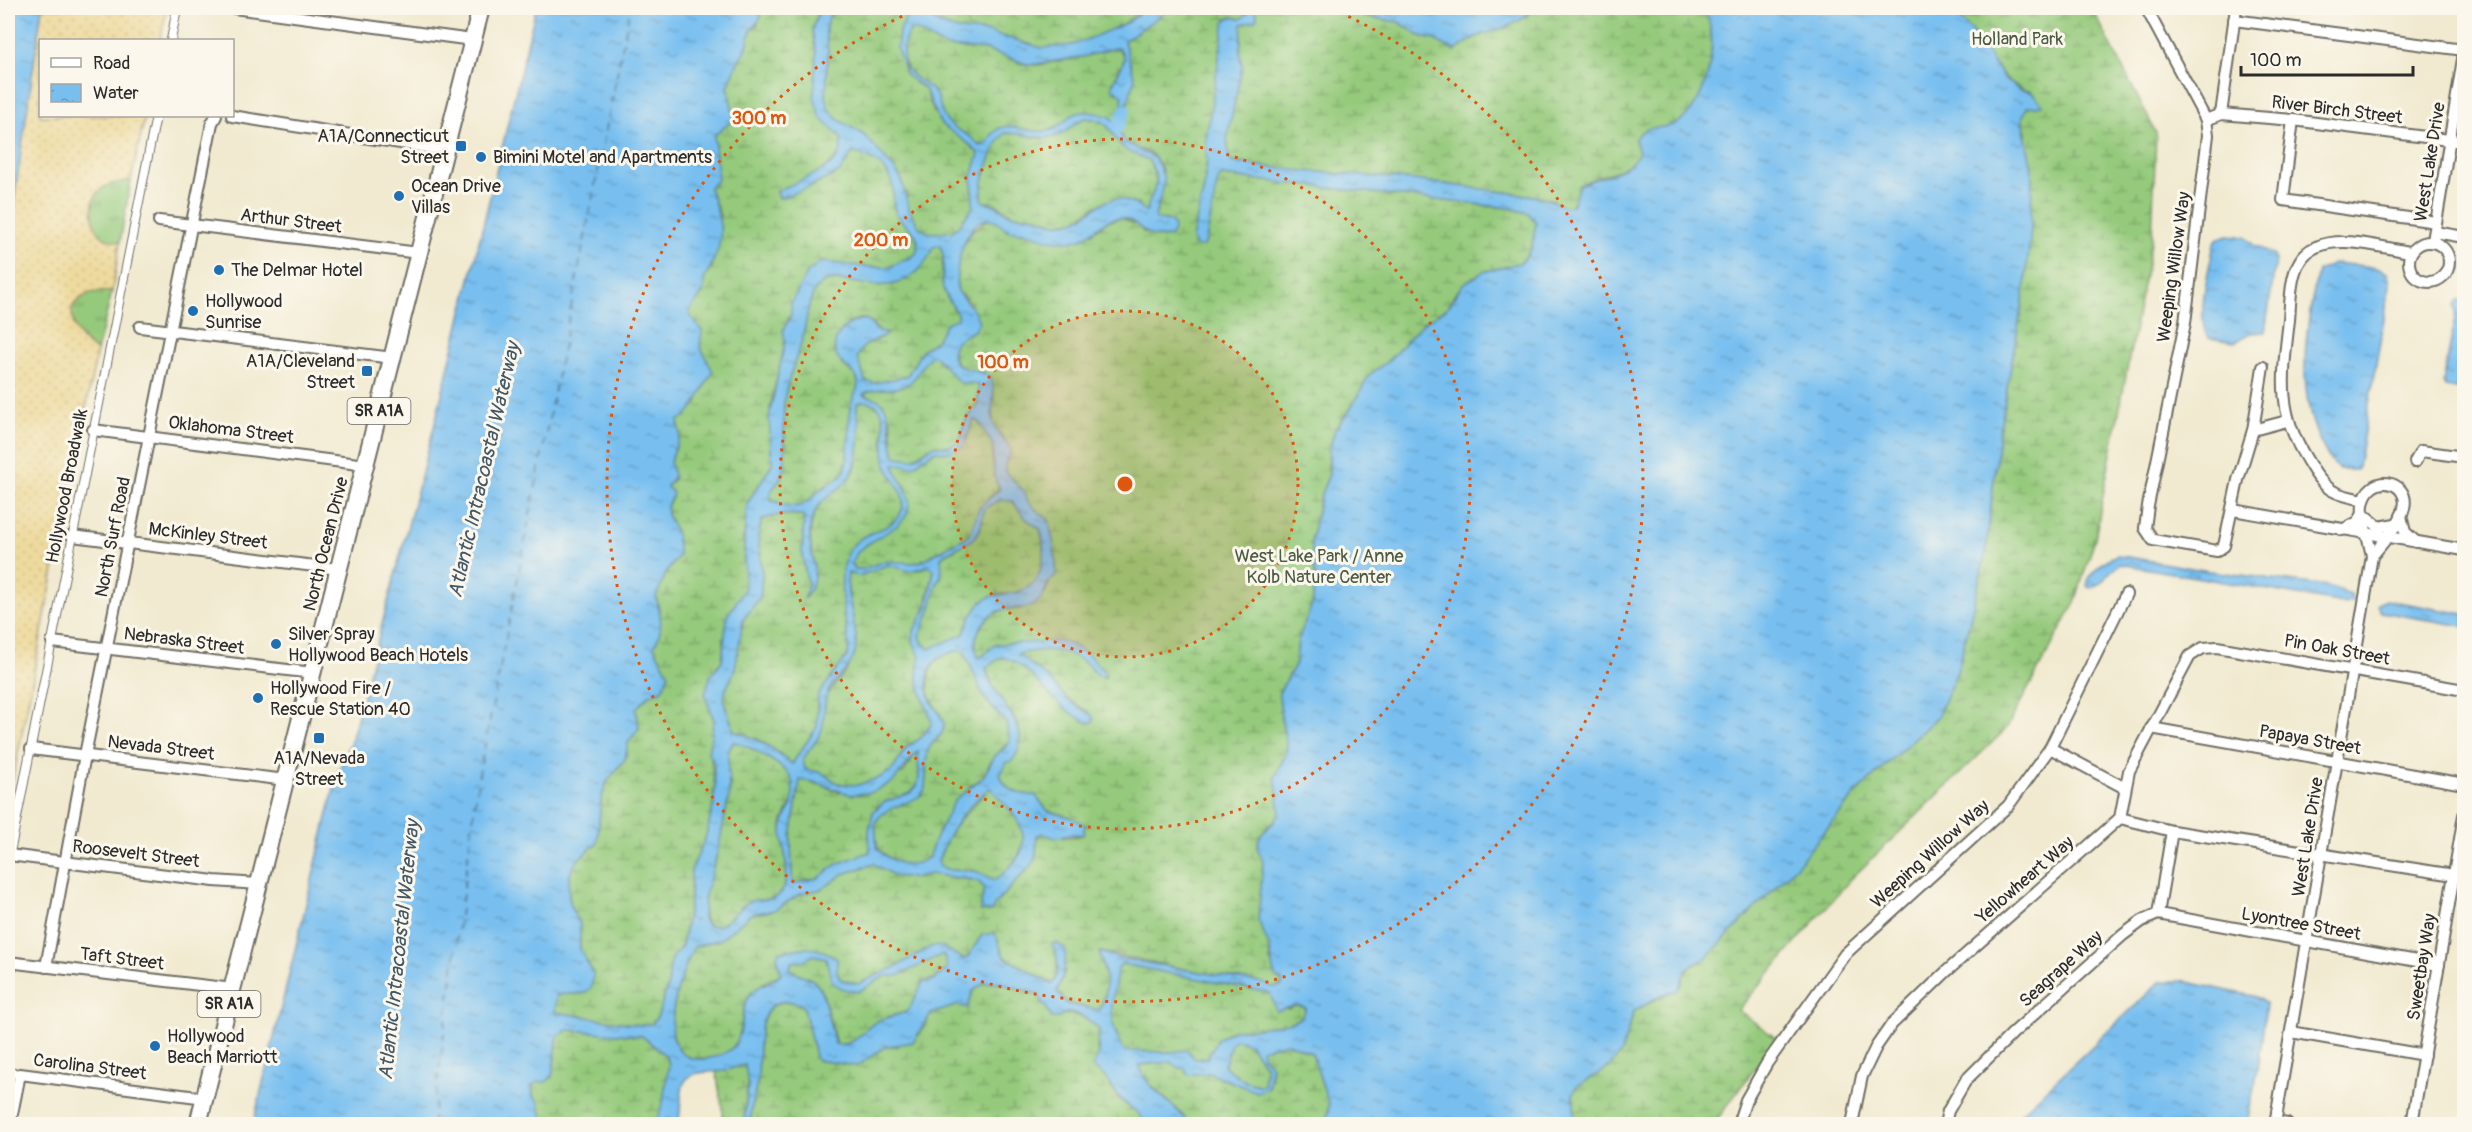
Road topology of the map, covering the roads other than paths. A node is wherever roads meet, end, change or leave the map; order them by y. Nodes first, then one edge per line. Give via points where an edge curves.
1 (177, 8) edge
2 (234, 8) edge
3 (480, 8) edge
4 (2146, 8) edge
5 (2235, 8) edge
6 (2234, 20) junction
7 (171, 39) edge
8 (472, 40) junction
9 (2464, 51) edge
10 (2221, 114) junction
11 (234, 116) edge
12 (156, 117) edge
13 (215, 117) edge
14 (2206, 120) junction
15 (2293, 120) junction
16 (2450, 140) junction
17 (2464, 142) edge
18 (444, 150) junction
19 (159, 221) dead end
20 (191, 225) junction
21 (2435, 232) junction
22 (2464, 237) edge
23 (2410, 252) junction
24 (419, 253) junction
25 (140, 327) dead end
26 (170, 330) junction
27 (393, 358) junction
28 (2263, 367) dead end
29 (2288, 421) junction
30 (93, 430) junction
31 (2253, 430) junction
32 (150, 436) junction
33 (2464, 457) edge
34 (2415, 462) dead end
35 (366, 465) junction
36 (2364, 500) junction
37 (2233, 510) junction
38 (2363, 514) junction
39 (2398, 520) junction
40 (2342, 530) junction
41 (2367, 535) junction
42 (72, 536) junction
43 (2386, 538) junction
44 (128, 543) junction
45 (2416, 543) junction
46 (2464, 550) edge
47 (2372, 556) junction
48 (339, 569) junction
49 (2126, 594) dead end
50 (52, 642) junction
51 (107, 649) junction
52 (2353, 669) junction
53 (313, 673) junction
54 (2464, 690) edge
55 (2151, 728) junction
56 (2050, 748) junction
57 (31, 749) junction
58 (85, 755) junction
59 (2337, 761) junction
60 (286, 780) junction
61 (2464, 784) edge
62 (2125, 788) junction
63 (2464, 815) edge
64 (2120, 818) junction
65 (2172, 831) junction
66 (2322, 853) junction
67 (8, 859) edge
68 (64, 862) junction
69 (2454, 874) junction
70 (259, 884) junction
71 (2158, 914) junction
72 (2307, 942) junction
73 (8, 962) edge
74 (2439, 965) junction
75 (46, 967) junction
76 (233, 989) junction
77 (2291, 1032) junction
78 (2424, 1055) junction
79 (8, 1072) edge
80 (20, 1074) junction
81 (205, 1098) junction
82 (2275, 1123) edge
83 (10, 1125) edge
84 (198, 1125) edge
85 (1738, 1125) edge
86 (1852, 1125) edge
87 (1945, 1125) edge
88 (2287, 1125) edge
89 (2412, 1125) edge

1 - 7 street
2 - 8 street
3 - 8 main road, North Ocean Drive / SR A1A
4 - 14 street, Weeping Willow Way
5 - 6 street
6 - 9 street
6 - 10 street
8 - 18 main road, North Ocean Drive / SR A1A
9 - 16 street, West Lake Drive
10 - 14 street, River Birch Street
10 - 15 street, River Birch Street
11 - 18 street
12 - 30 street, Hollywood Broadwalk
13 - 20 street, North Surf Road
14 - 37 street, Weeping Willow Way via 2208,135 2185,323 2145,528 2153,540 2217,551 2224,546
15 - 16 street, River Birch Street
15 - 21 street via 2283,200
16 - 17 street, River Birch Street
16 - 21 street, West Lake Drive
18 - 24 main road, North Ocean Drive / SR A1A
19 - 20 street, Arthur Street
20 - 24 street, Arthur Street
20 - 26 street, North Surf Road
21 - 22 street
21 - 23 street
21 - 23 street via 2449,258 2446,273 2440,279 2425,282 2414,276 2408,265
23 - 29 street via 2337,242 2316,247 2300,260 2293,281 2285,350 2283,394
24 - 27 main road, North Ocean Drive / SR A1A
25 - 26 street
26 - 27 street
26 - 32 street, North Surf Road
27 - 35 main road, North Ocean Drive / SR A1A
28 - 31 street
29 - 31 street
29 - 36 street via 2300,448 2327,486
30 - 32 street, Oklahoma Street
30 - 42 street, Hollywood Broadwalk
31 - 37 street
32 - 35 street, Oklahoma Street
32 - 44 street, North Surf Road
33 - 34 street via 2421,451
35 - 48 main road, North Ocean Drive / SR A1A
36 - 38 street, West Lake Drive
36 - 39 street via 2372,487 2381,483 2396,486 2404,498
37 - 40 street
38 - 39 street via 2379,527
38 - 40 street
38 - 41 street, West Lake Drive
39 - 43 street, West Lake Drive
39 - 45 street
40 - 41 street
41 - 43 street
41 - 47 street, West Lake Drive
42 - 44 street, McKinley Street
42 - 50 street, Hollywood Broadwalk
43 - 45 street
43 - 47 street, West Lake Drive
44 - 48 street, McKinley Street
44 - 51 street, North Surf Road
45 - 46 street
47 - 52 street, West Lake Drive
48 - 53 main road, North Ocean Drive / SR A1A
49 - 56 street, Weeping Willow Way
50 - 51 street, Nebraska Street
50 - 57 street, Hollywood Broadwalk
51 - 53 street, Nebraska Street
51 - 58 street, North Surf Road
52 - 54 street, Pin Oak Street
52 - 55 street, Pin Oak Street via 2203,648 2190,656
52 - 59 street, West Lake Drive
53 - 60 main road, North Ocean Drive / SR A1A
55 - 59 street, Papaya Street
55 - 62 street via 2129,771
56 - 62 street
56 - 85 street, Weeping Willow Way via 2008,806 1845,954 1767,1063 1746,1100
57 - 58 street, Nevada Street
57 - 67 street, Hollywood Broadwalk
58 - 60 street, Nevada Street
58 - 68 street, North Surf Road
59 - 61 street, Papaya Street
59 - 66 street, West Lake Drive
60 - 70 main road, North Ocean Drive / SR A1A
62 - 64 street
63 - 69 street, Sweetbay Way
64 - 65 street
64 - 86 street, Yellowheart Way via 1892,1024 1862,1076
65 - 66 street
65 - 71 street
66 - 69 street
66 - 72 street, West Lake Drive
67 - 68 street, Roosevelt Street
68 - 70 street, Roosevelt Street
68 - 75 street, North Surf Road
69 - 74 street, Sweetbay Way
70 - 76 main road, North Ocean Drive / SR A1A
71 - 72 street, Lyontree Street
71 - 87 street, Seagrape Way via 2123,935 1966,1080 1948,1111
72 - 74 street, Lyontree Street
72 - 77 street, West Lake Drive
73 - 75 street, Taft Street
74 - 78 street, Sweetbay Way
75 - 76 street, Taft Street
76 - 81 main road, North Ocean Drive / SR A1A
77 - 78 street
77 - 82 street, West Lake Drive
78 - 89 street, Sweetbay Way
79 - 80 street, Carolina Street
80 - 81 street, Carolina Street
80 - 83 street
81 - 84 main road, North Ocean Drive / SR A1A
82 - 88 street

